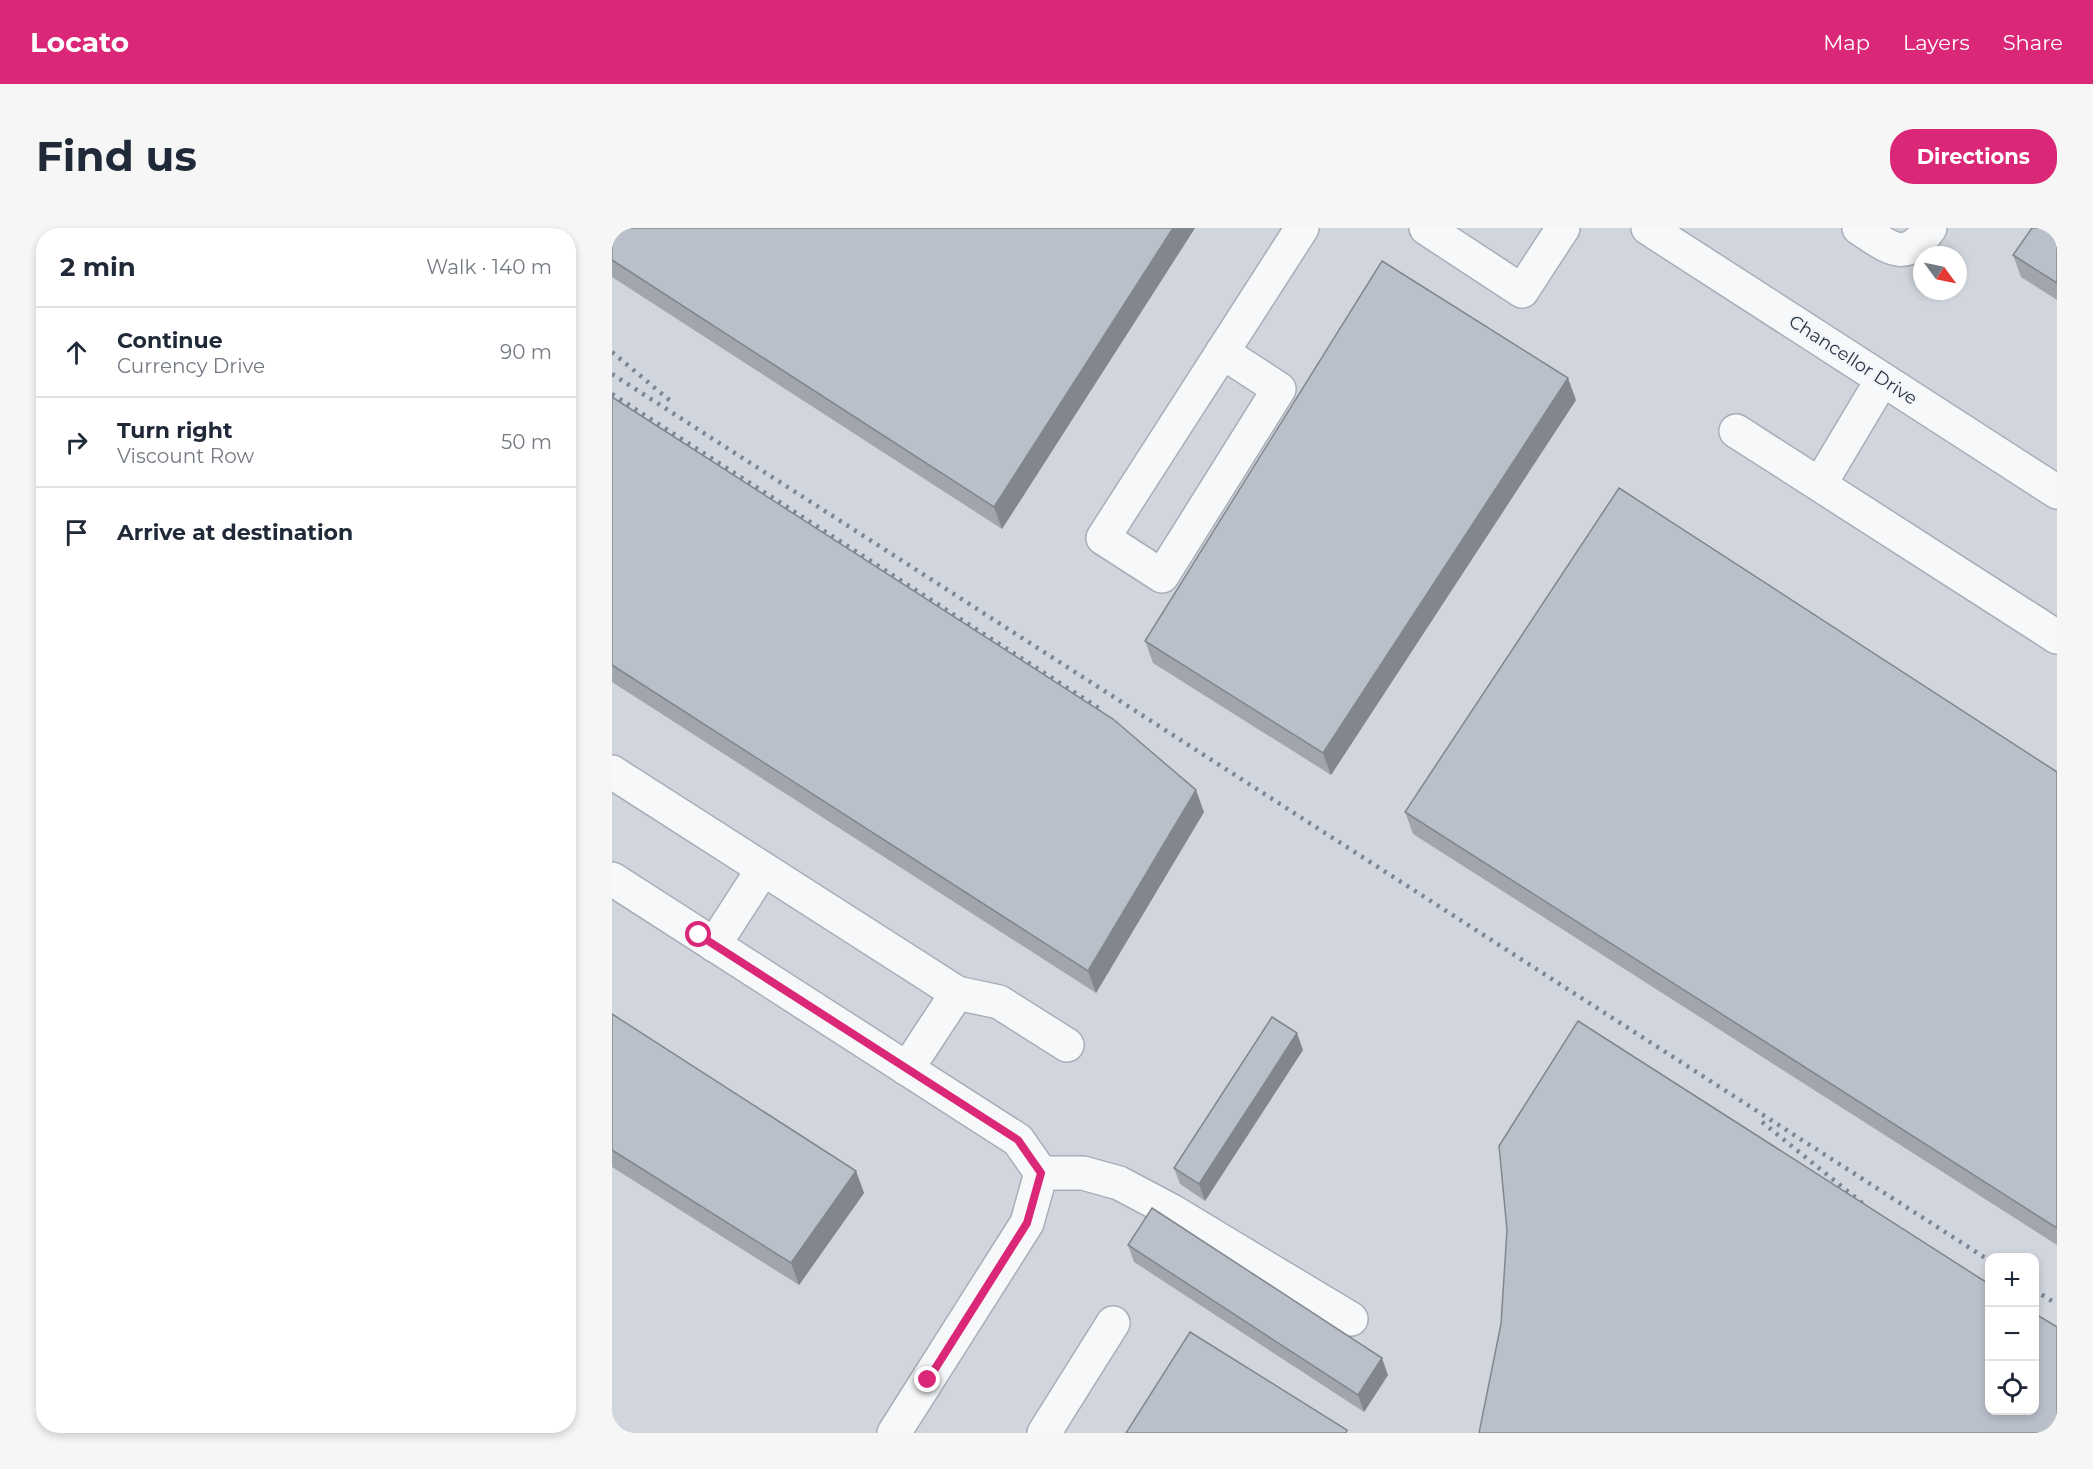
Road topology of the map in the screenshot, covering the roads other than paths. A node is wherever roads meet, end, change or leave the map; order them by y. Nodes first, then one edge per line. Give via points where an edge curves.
1 (1302, 228) edge
2 (1426, 228) edge
3 (1563, 228) edge
4 (1859, 228) edge
5 (1930, 228) edge
6 (1652, 229) edge
7 (1222, 352) junction
8 (1882, 380) junction
9 (1736, 431) dead end
10 (1820, 484) junction
11 (2057, 492) edge
12 (2057, 637) edge
13 (612, 772) edge
14 (763, 869) junction
15 (612, 879) edge
16 (714, 945) junction
17 (957, 993) junction
18 (1067, 1045) dead end
19 (907, 1069) junction
20 (1041, 1173) junction
21 (1351, 1319) dead end
22 (1113, 1323) dead end
23 (894, 1433) edge
24 (1044, 1433) edge

1 - 7 street
2 - 3 street via 1522,291
4 - 5 street via 1894,250 1908,250
6 - 8 street, Chancellor Drive
7 - 7 street via 1103,538 1162,576 1280,389
8 - 10 street
8 - 11 street, Chancellor Drive
9 - 10 street
10 - 12 street
13 - 14 street
14 - 16 street
14 - 17 street
15 - 16 street
16 - 19 street
17 - 18 street via 999,1002
17 - 19 street
19 - 20 street via 1018,1140
20 - 21 street via 1083,1173 1119,1183
20 - 23 street via 1027,1223
22 - 24 street

